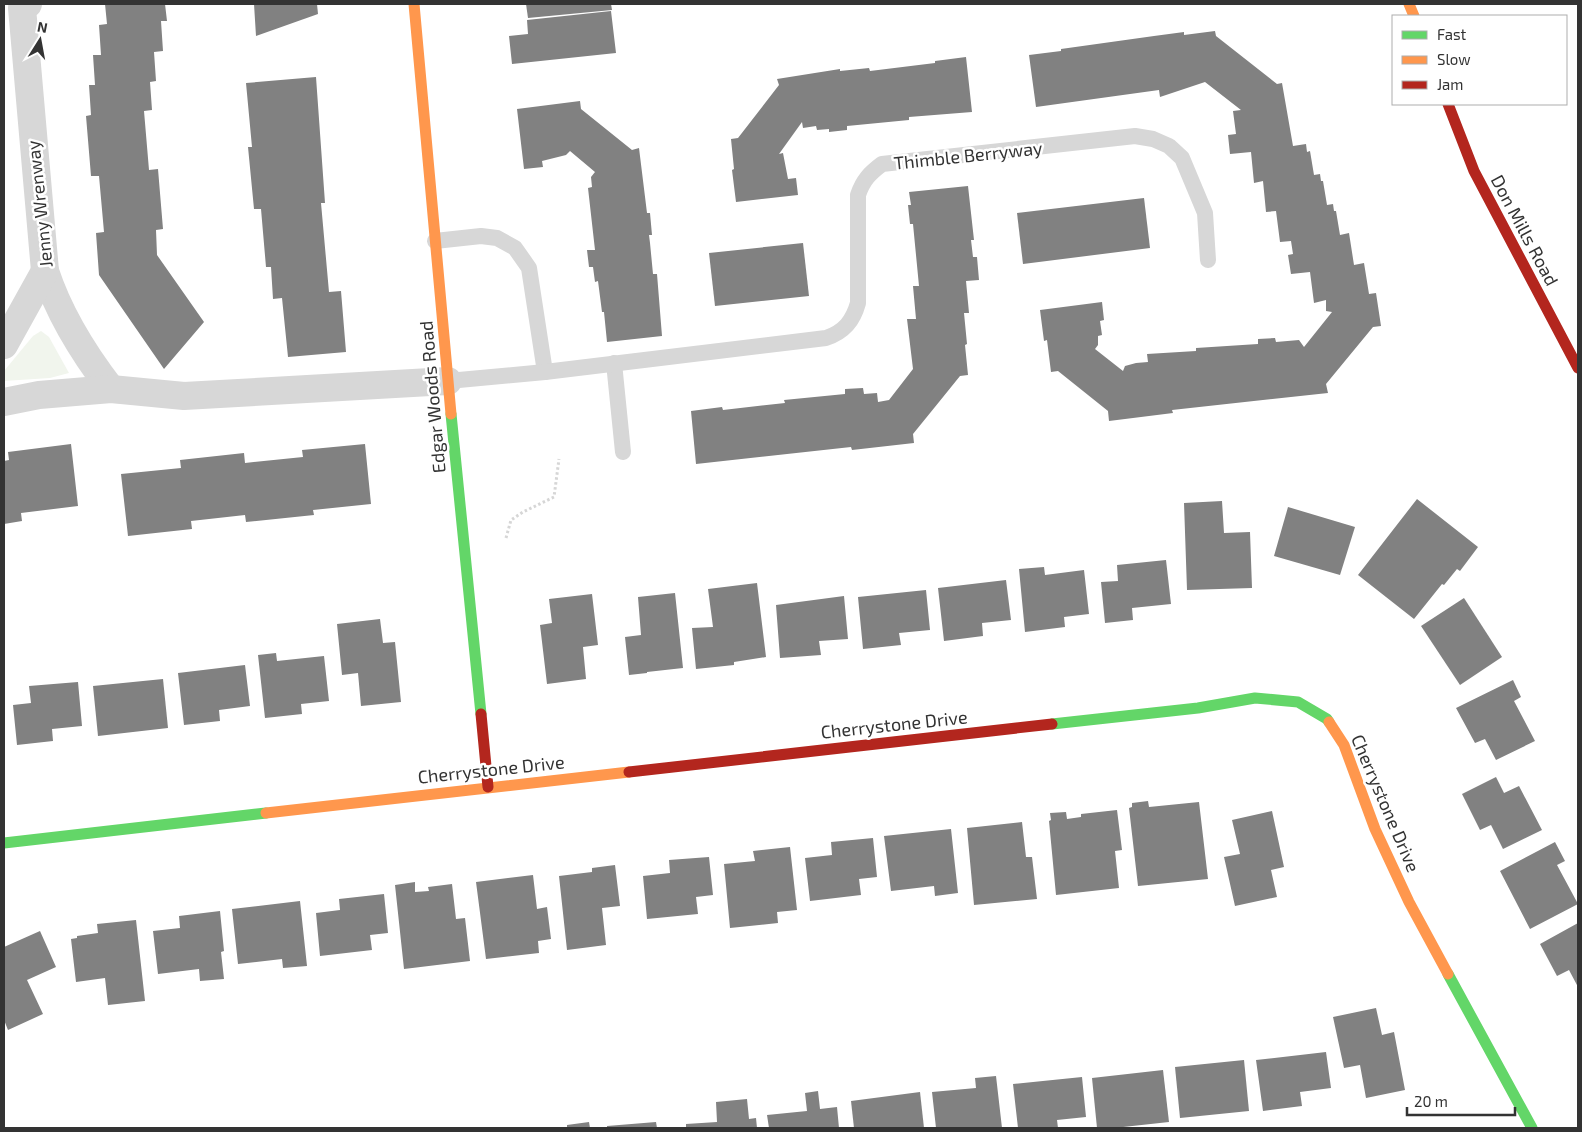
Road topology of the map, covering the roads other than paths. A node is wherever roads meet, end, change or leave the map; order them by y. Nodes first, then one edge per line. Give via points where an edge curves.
1 (414, 4) edge
2 (18, 9) edge
3 (1448, 105) edge
4 (436, 241) junction
5 (1208, 260) dead end
6 (45, 271) junction
7 (4, 345) edge
8 (614, 364) junction
9 (1578, 368) edge
10 (545, 372) junction
11 (448, 381) junction
12 (111, 390) junction
13 (4, 402) edge
14 (623, 452) dead end
15 (488, 787) junction
16 (4, 843) edge
17 (1532, 1128) edge

1 - 4 street, Edgar Woods Road
2 - 6 street, Jenny Wrenway
3 - 9 street, Don Mills Road via 1474,171
4 - 10 lane via 489,237 515,248 529,268
4 - 11 street, Edgar Woods Road
5 - 8 lane, Thimble Berryway via 1205,213 1182,158 1169,146 1153,139 1135,136 882,164 862,183 858,195 858,302 855,314 842,331 826,338
6 - 7 street
6 - 12 street, Jenny Wrenway via 52,292 88,360
8 - 10 lane, Thimble Berryway
8 - 14 lane
10 - 11 lane, Thimble Berryway
11 - 12 street via 184,396
11 - 15 street, Edgar Woods Road
12 - 13 street via 39,395
15 - 16 street, Cherrystone Drive
15 - 17 street, Cherrystone Drive via 1198,708 1255,698 1298,702 1328,719 1344,745 1375,829 1409,902

